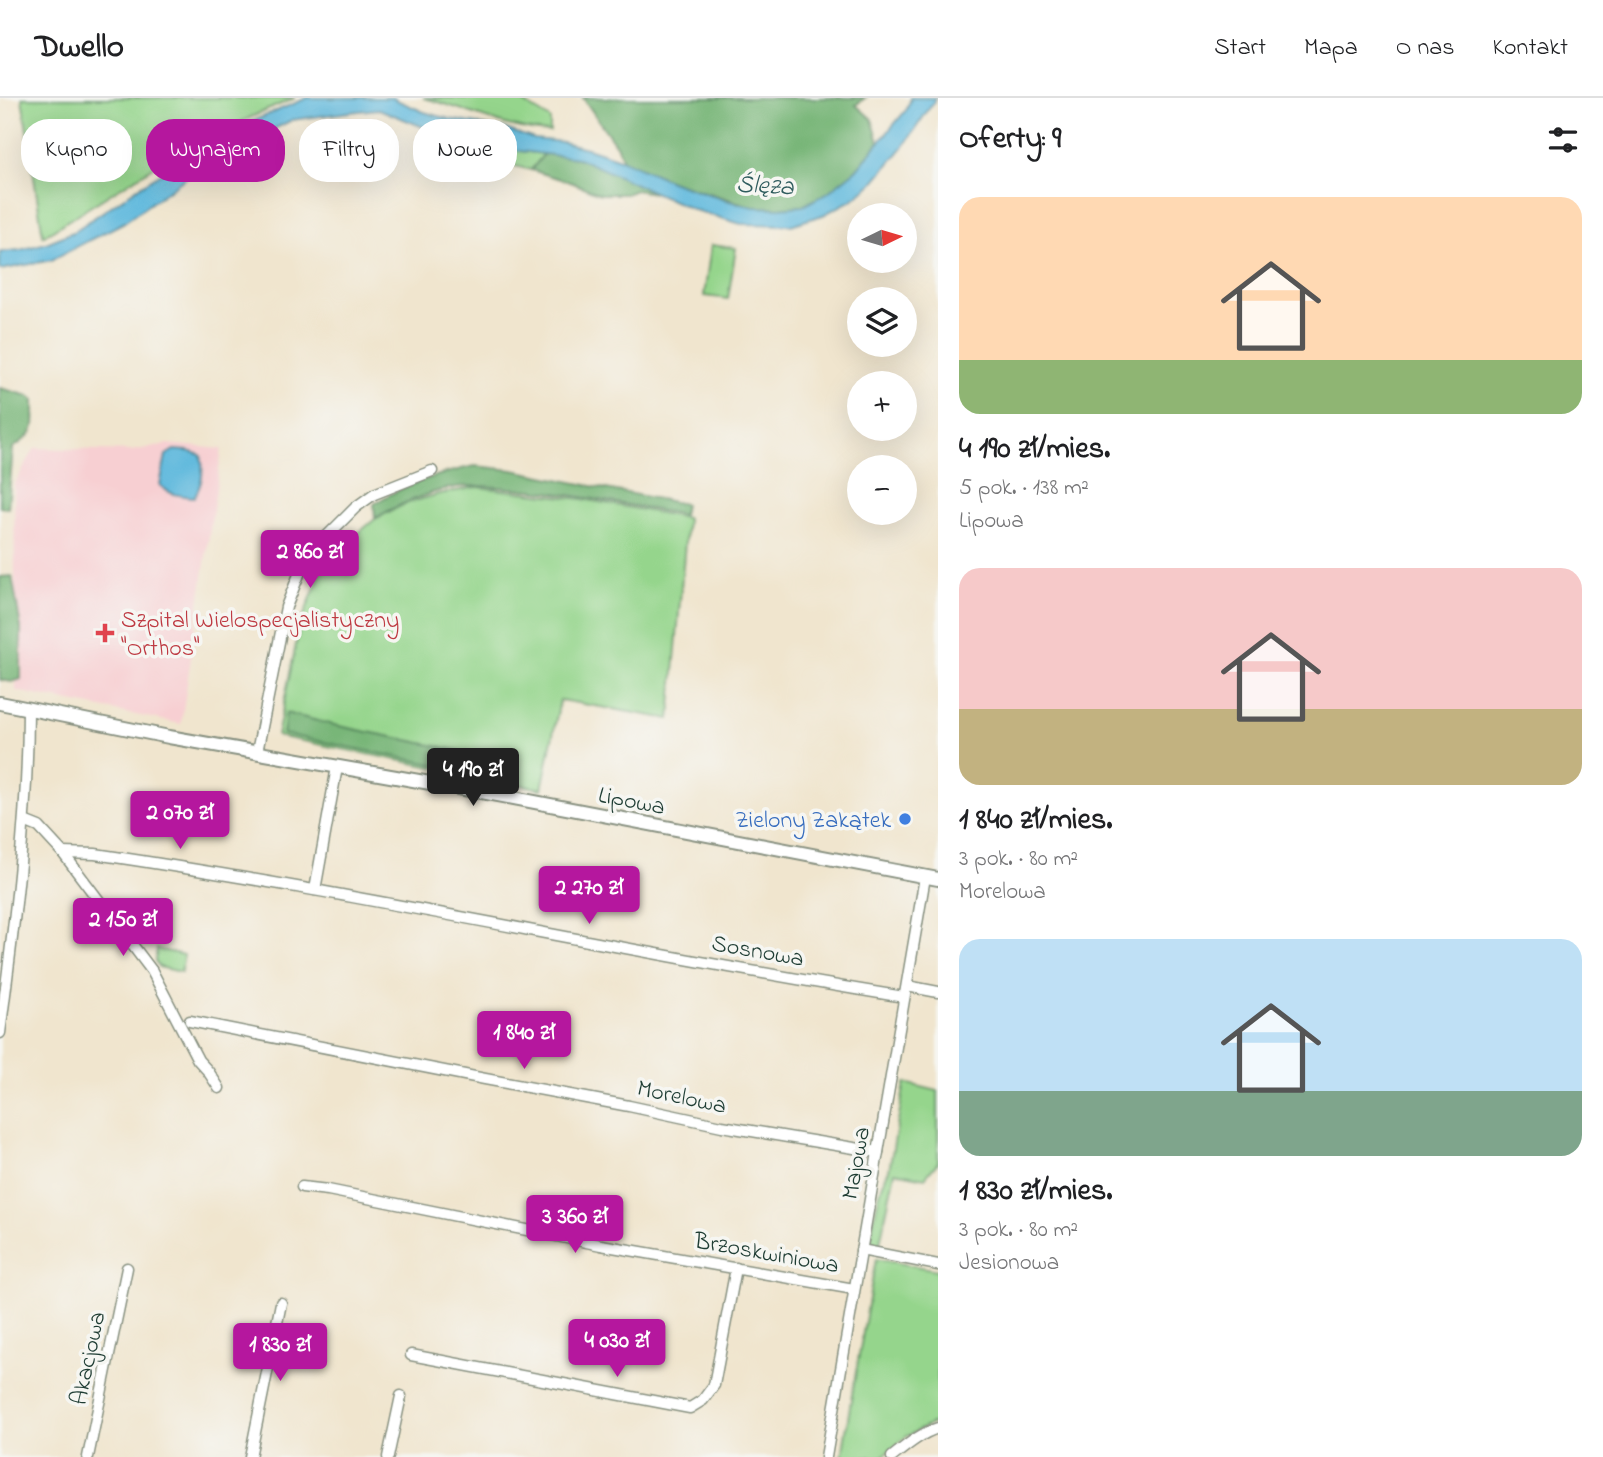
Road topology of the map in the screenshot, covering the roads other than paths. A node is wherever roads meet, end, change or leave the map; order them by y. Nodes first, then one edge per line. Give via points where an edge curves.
1 (432, 471) dead end
2 (0, 703) edge
3 (28, 709) junction
4 (257, 752) junction
5 (338, 767) junction
6 (24, 821) junction
7 (63, 853) junction
8 (931, 878) edge
9 (315, 890) junction
10 (906, 986) junction
11 (938, 992) edge
12 (904, 997) junction
13 (190, 1021) dead end
14 (0, 1033) edge
15 (219, 1088) dead end
16 (878, 1152) junction
17 (302, 1187) dead end
18 (861, 1250) junction
19 (938, 1265) edge
20 (127, 1268) dead end
21 (736, 1268) junction
22 (854, 1289) junction
23 (281, 1303) dead end
24 (411, 1355) dead end
25 (401, 1396) dead end
26 (938, 1428) edge
27 (88, 1457) edge
28 (250, 1457) edge
29 (388, 1457) edge
30 (826, 1457) edge
31 (892, 1457) edge

1 - 4 street via 374,494 356,507 321,542 300,572 286,607
2 - 3 street, Lipowa
3 - 4 street, Lipowa
3 - 6 street
4 - 5 street, Lipowa
5 - 8 street, Lipowa
5 - 9 street
6 - 7 street via 39,827
6 - 14 street
7 - 9 street, Sosnowa via 95,854
7 - 15 street via 152,971 198,1060
8 - 10 street, Majowa
9 - 12 street, Sosnowa
10 - 11 street
10 - 12 street, Majowa
12 - 16 street, Majowa
13 - 16 street, Morelowa via 722,1126
16 - 18 street, Majowa
17 - 21 street, Brzoskwiniowa
18 - 19 street
18 - 22 street, Majowa
20 - 27 street, Akacjowa
21 - 22 street, Brzoskwiniowa
21 - 24 street via 714,1385 690,1408
22 - 30 street, Majowa
23 - 28 street
25 - 29 street
26 - 31 street

